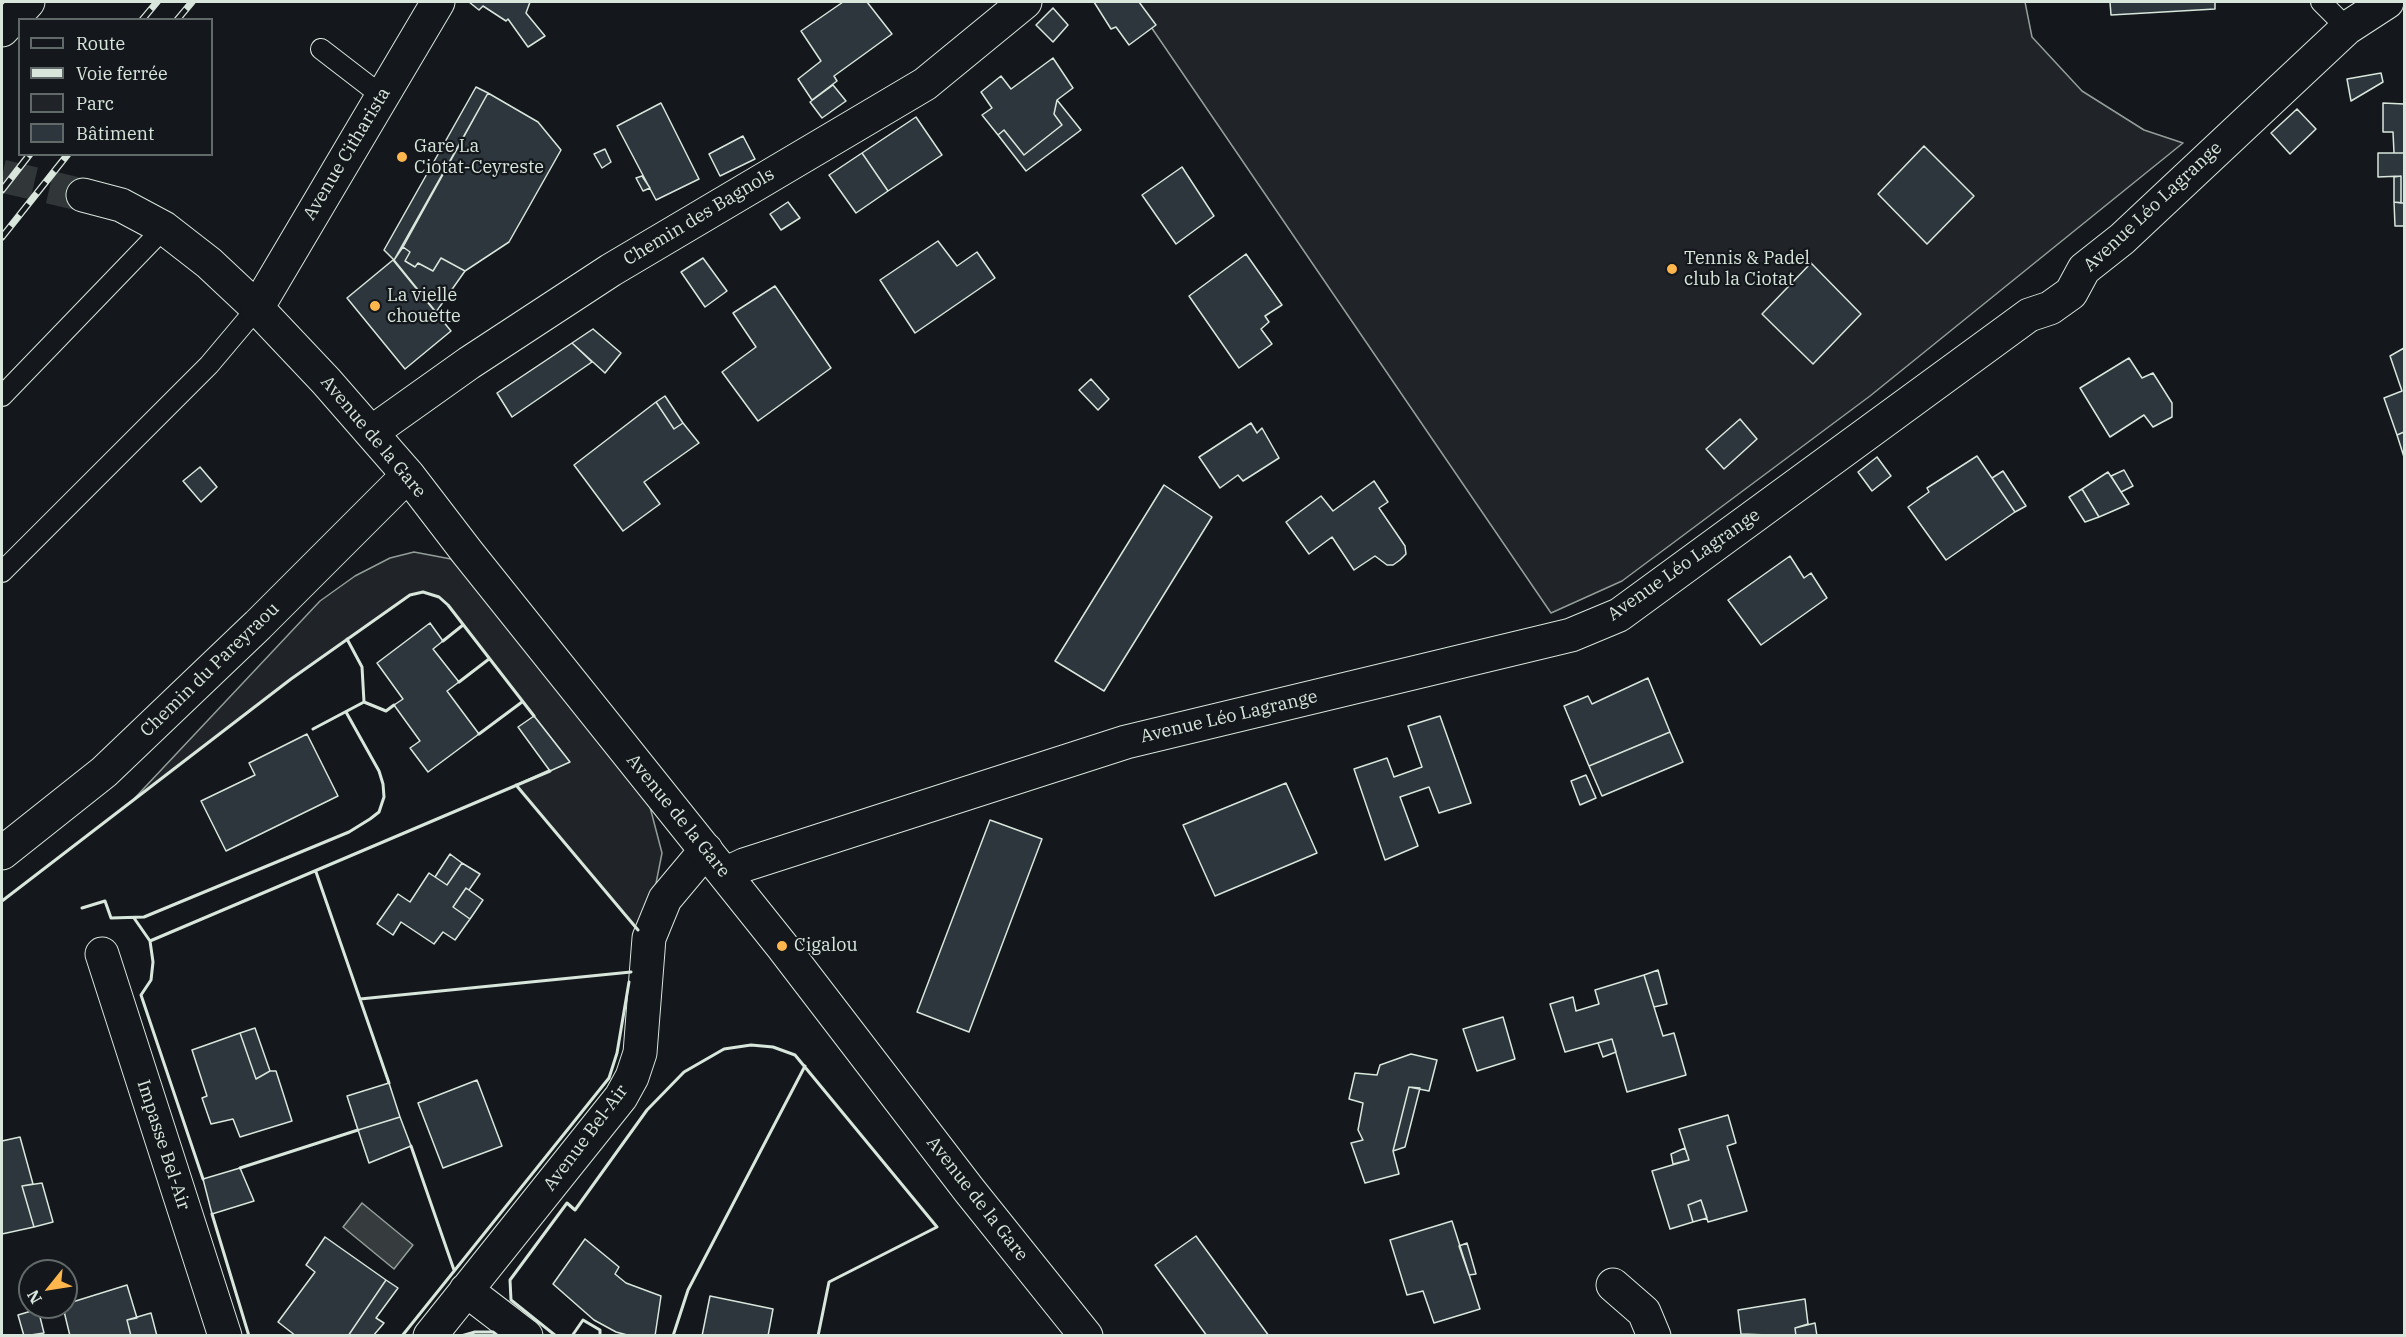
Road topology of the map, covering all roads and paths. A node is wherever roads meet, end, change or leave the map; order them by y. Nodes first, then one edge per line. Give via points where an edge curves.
1 (28, 2) edge
2 (438, 2) edge
3 (1025, 2) edge
4 (2321, 2) edge
5 (2387, 2) edge
6 (2347, 28) junction
7 (2, 30) edge
8 (321, 49) dead end
9 (382, 96) junction
10 (83, 195) tunnel mouth
11 (164, 228) junction
12 (257, 308) junction
13 (2, 396) edge
14 (372, 432) junction
15 (408, 475) junction
16 (2, 572) edge
17 (2, 854) edge
18 (715, 862) junction
19 (102, 954) dead end
20 (1613, 1284) dead end
21 (466, 1290) junction
22 (225, 1335) edge
23 (430, 1335) edge
24 (526, 1335) edge
25 (1086, 1335) edge
26 (1654, 1335) edge

1 - 7 street
2 - 9 street, Avenue Citharista
3 - 14 street, Chemin des Bagnols via 925,84 611,270
4 - 6 lane
5 - 6 street, Avenue Léo Lagrange
6 - 18 street, Avenue Léo Lagrange via 2122,239 2084,269 2071,293 2050,308 2029,315 1619,615 1571,635 1126,742 744,865
8 - 9 lane
9 - 12 street, Avenue Citharista
10 - 11 street, Avenue de la Gare via 121,205
11 - 12 street, Avenue de la Gare
11 - 13 lane
12 - 14 street, Avenue de la Gare
12 - 16 lane via 208,365
14 - 15 street, Avenue de la Gare
15 - 17 street, Chemin du Pareyraou via 104,772
15 - 18 street, Avenue de la Gare
18 - 21 street, Avenue Bel-Air via 665,899 649,938 640,1053 621,1097
18 - 25 street, Avenue de la Gare
19 - 22 street, Impasse Bel-Air
20 - 26 street via 1644,1312
21 - 23 street, Avenue Bel-Air
21 - 24 street

